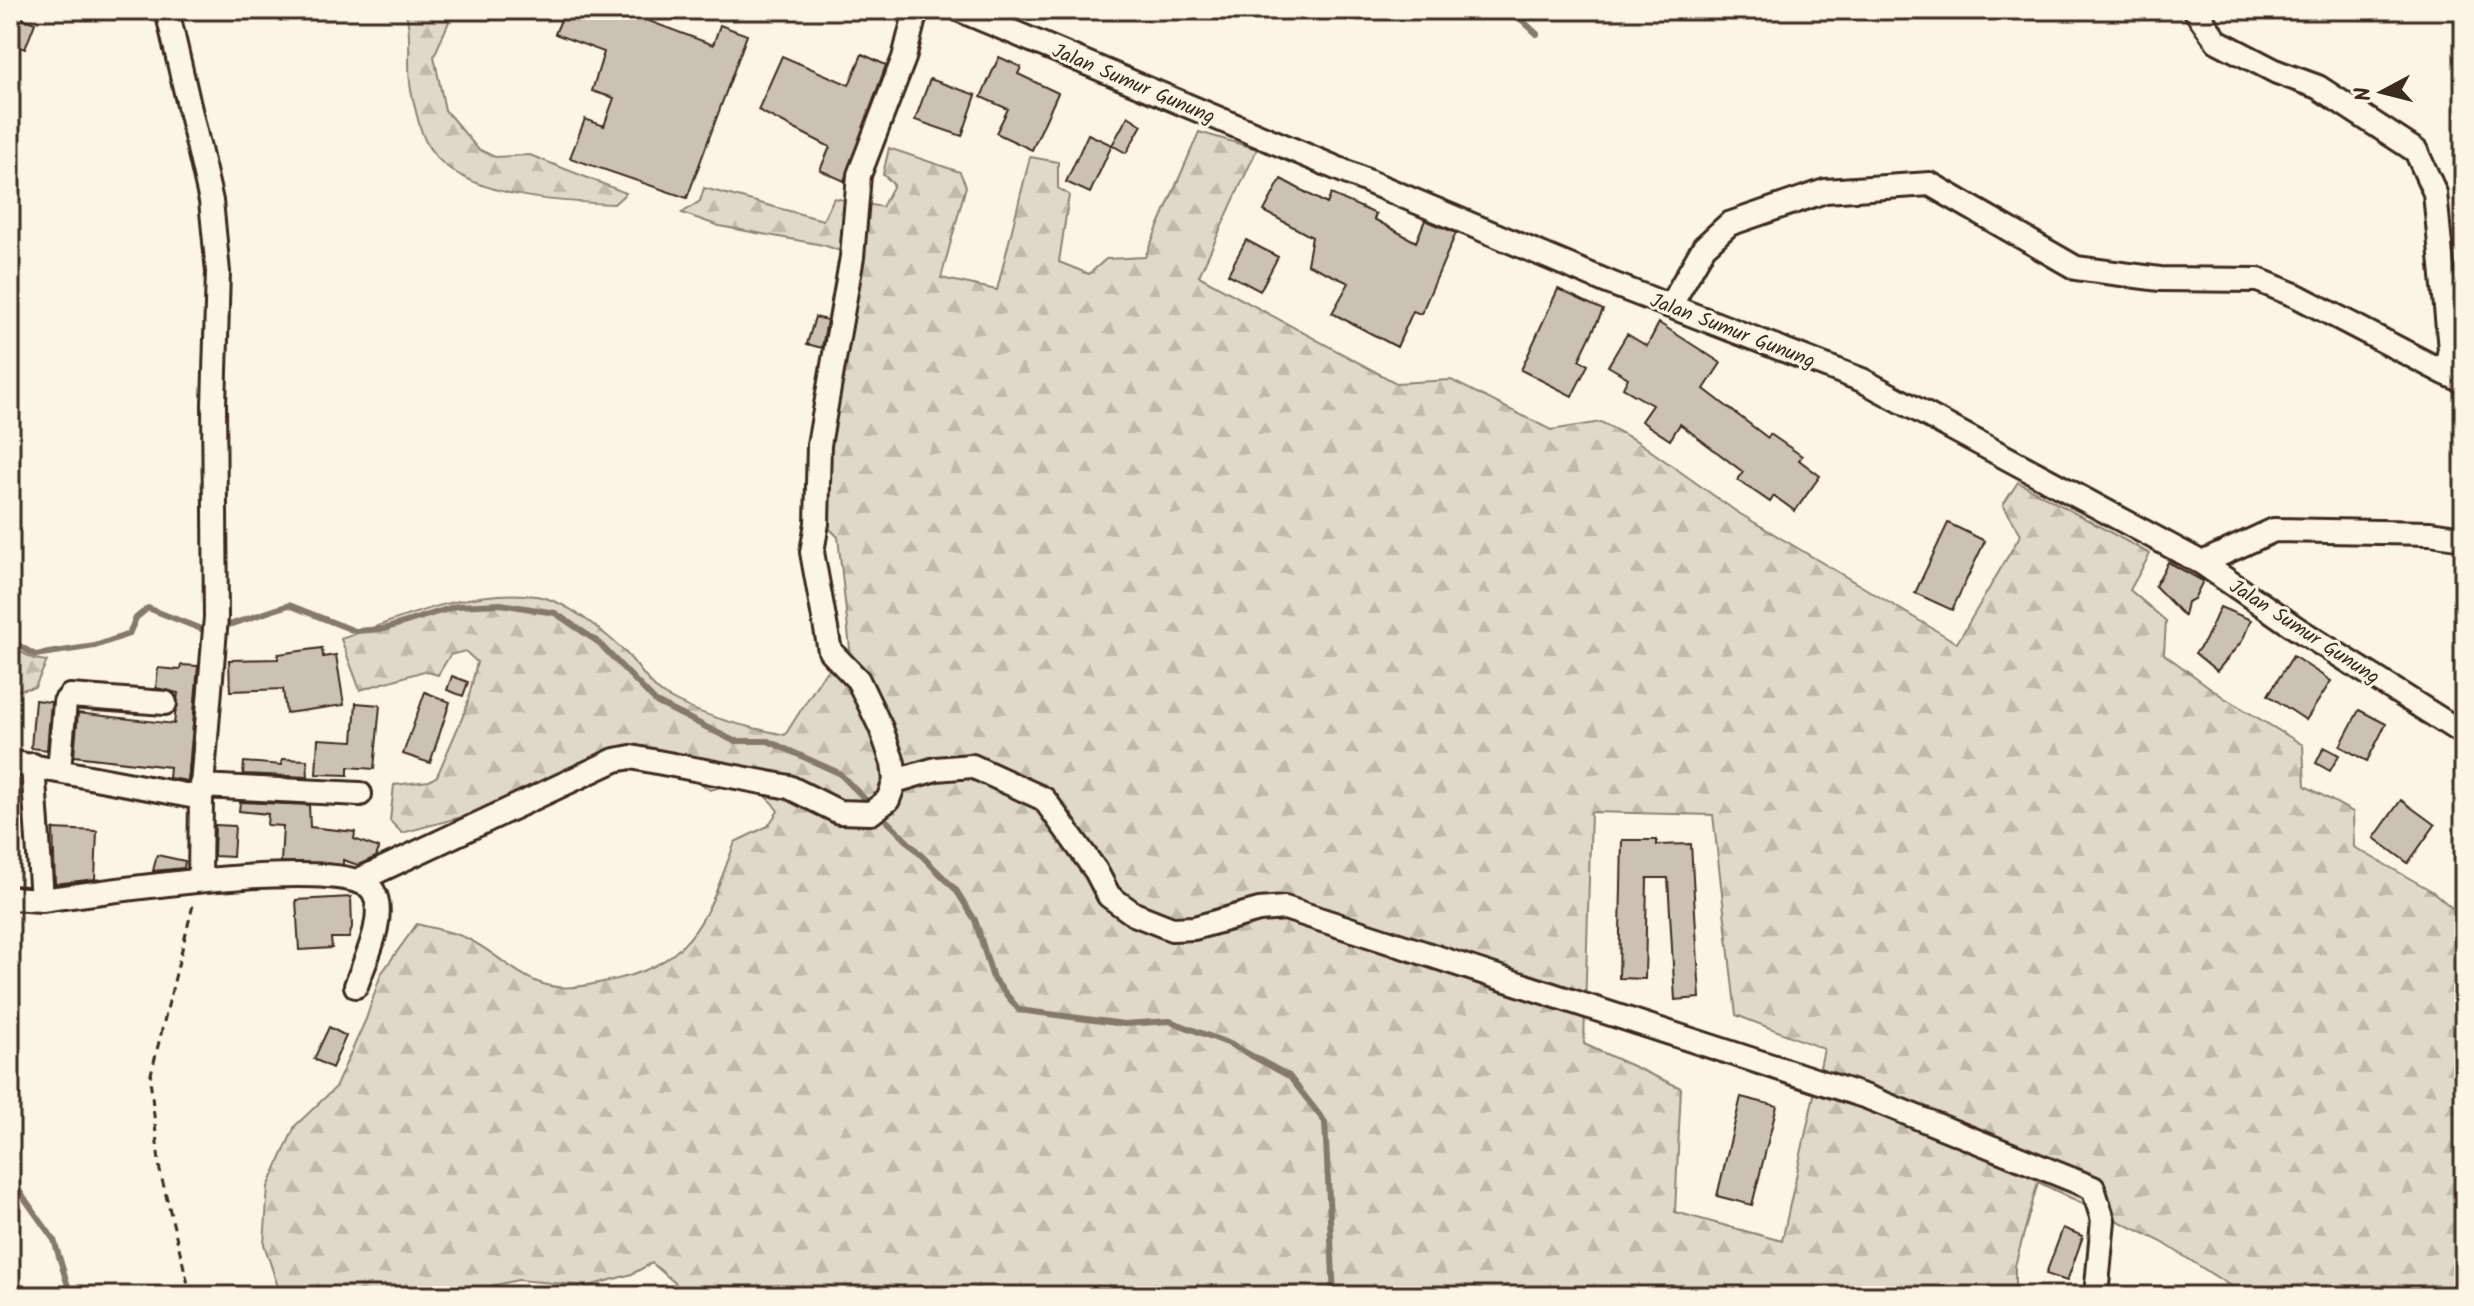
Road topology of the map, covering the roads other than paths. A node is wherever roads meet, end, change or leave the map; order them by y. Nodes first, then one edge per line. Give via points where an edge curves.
1 (167, 10) edge
2 (916, 10) edge
3 (960, 10) edge
4 (2195, 10) edge
5 (1670, 306) junction
6 (2454, 377) edge
7 (2464, 538) edge
8 (2202, 563) junction
9 (165, 703) dead end
10 (2464, 734) edge
11 (10, 762) edge
12 (33, 765) junction
13 (59, 770) junction
14 (202, 792) junction
15 (360, 794) dead end
16 (884, 798) junction
17 (200, 879) junction
18 (359, 880) junction
19 (10, 898) edge
20 (42, 900) junction
21 (356, 986) dead end
22 (2096, 1296) edge

1 - 14 street via 211,201 218,272 216,617
2 - 16 street via 904,58 859,175 852,257 819,445 812,552 830,651 858,680 881,728
3 - 5 street, Jalan Sumur Gunung
4 - 6 street via 2217,41 2318,87 2416,151 2435,193
5 - 6 street via 1704,247 1729,224 1825,191 1930,184 2076,268 2160,279 2258,280
5 - 8 street, Jalan Sumur Gunung via 1862,380
7 - 8 street via 2274,530
8 - 10 street, Jalan Sumur Gunung
9 - 13 street via 70,696 65,702
11 - 12 street
12 - 13 street
12 - 20 street
13 - 14 street
14 - 15 street
14 - 17 street
16 - 18 street via 839,812 789,787 631,757
16 - 22 street via 936,769 972,766 1044,799 1109,896 1134,914 1172,929 1285,908 1867,1097 2093,1188 2103,1220
17 - 18 street
17 - 20 street
18 - 21 street via 373,889 378,903
19 - 20 street

